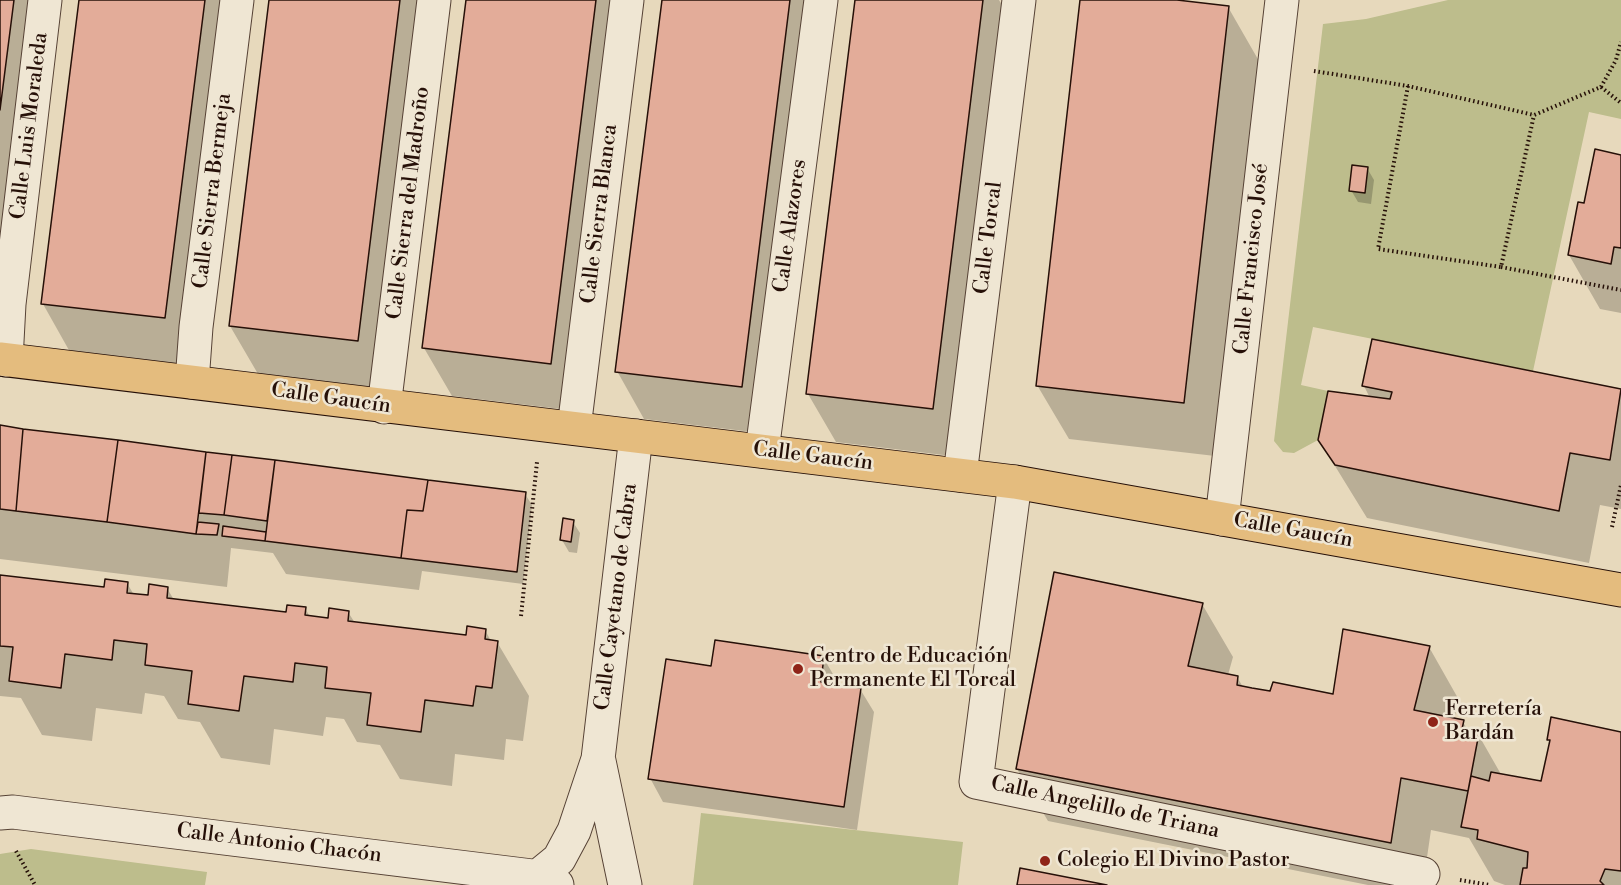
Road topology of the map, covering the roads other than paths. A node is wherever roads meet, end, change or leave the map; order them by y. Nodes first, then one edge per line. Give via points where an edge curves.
1 (45, 0) edge
2 (237, 0) edge
3 (434, 0) edge
4 (627, 0) edge
5 (821, 0) edge
6 (1019, 0) edge
7 (1282, 0) edge
8 (3, 359) edge
9 (192, 382) junction
10 (384, 406) junction
11 (574, 428) junction
12 (636, 436) junction
13 (762, 451) junction
14 (960, 475) junction
15 (1015, 482) junction
16 (1222, 519) junction
17 (1621, 590) edge
18 (598, 759) junction
19 (0, 813) edge
20 (1423, 874) dead end
21 (547, 881) edge
22 (625, 885) edge

1 - 8 street, Calle Luis Moraleda
2 - 9 street, Calle Sierra Bermeja
3 - 10 street, Calle Sierra del Madroño
4 - 11 street, Calle Sierra Blanca
5 - 13 street, Calle Alazores
6 - 14 street, Calle Torcal
7 - 16 street, Calle Francisco José
8 - 9 main road, Calle Gaucín
9 - 10 main road, Calle Gaucín
10 - 11 main road, Calle Gaucín
11 - 12 main road, Calle Gaucín
12 - 13 main road, Calle Gaucín
12 - 18 street, Calle Cayetano de Cabra
13 - 14 main road, Calle Gaucín
14 - 15 main road, Calle Gaucín
15 - 16 main road, Calle Gaucín
15 - 20 street, Calle Angelillo de Triana via 976,782
16 - 17 main road, Calle Gaucín
18 - 21 street, Calle Cayetano de Cabra via 574,831
18 - 22 street, Calle Cayetano de Cabra
19 - 21 street, Calle Antonio Chacón via 163,830

